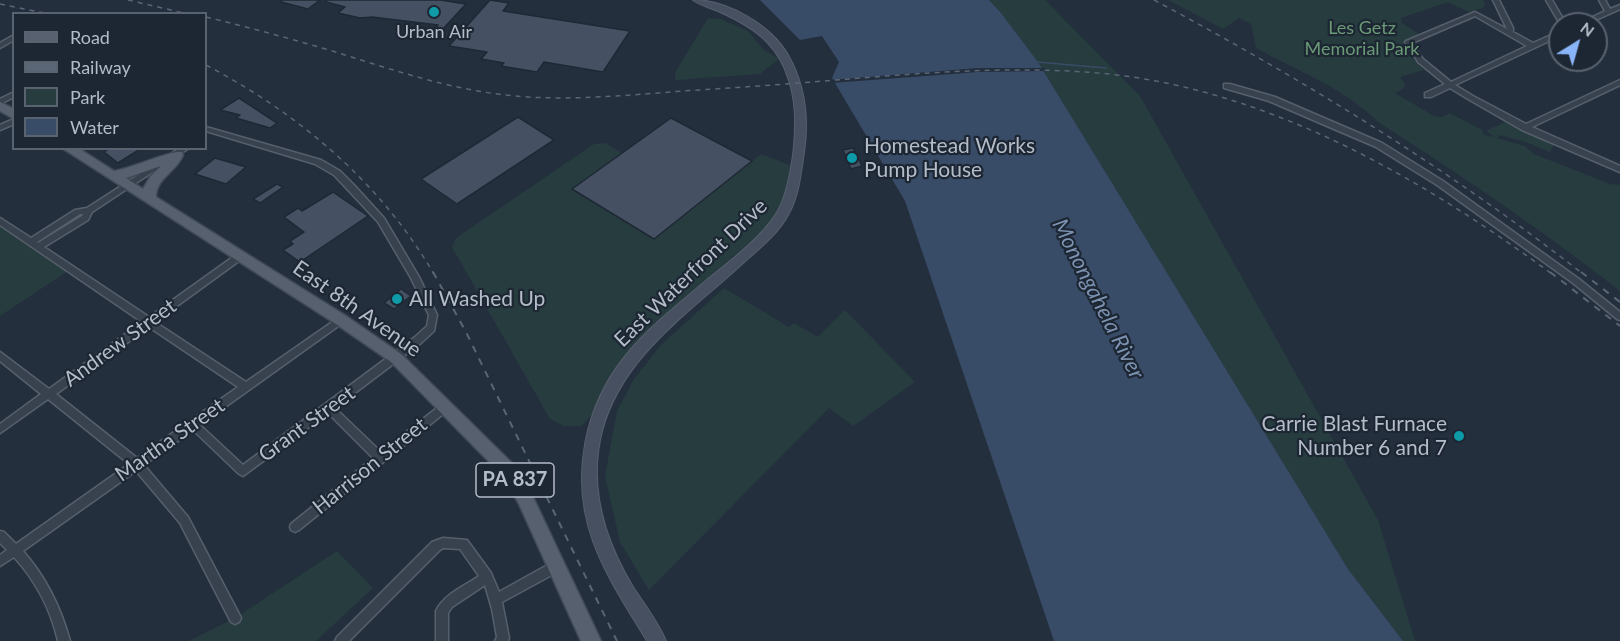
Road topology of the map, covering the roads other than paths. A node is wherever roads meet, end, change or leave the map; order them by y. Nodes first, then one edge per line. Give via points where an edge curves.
1 (698, 0) edge
2 (1496, 0) edge
3 (1602, 0) edge
4 (1620, 7) edge
5 (1609, 12) joint
6 (1509, 33) junction
7 (1548, 39) edge
8 (1533, 46) junction
9 (1620, 82) edge
10 (1451, 84) junction
11 (1227, 86) dead end
12 (1428, 94) dead end
13 (0, 104) edge
14 (12, 113) edge
15 (1525, 128) junction
16 (207, 130) edge
17 (71, 150) edge
18 (181, 152) edge
19 (1620, 169) edge
20 (112, 176) junction
21 (129, 186) junction
22 (149, 198) junction
23 (0, 221) edge
24 (34, 244) junction
25 (240, 256) junction
26 (1620, 317) edge
27 (341, 320) junction
28 (149, 322) junction
29 (0, 356) edge
30 (396, 358) junction
31 (245, 387) junction
32 (50, 393) junction
33 (445, 406) junction
34 (329, 408) junction
35 (193, 424) junction
36 (0, 429) edge
37 (380, 458) junction
38 (136, 463) junction
39 (295, 526) dead end
40 (0, 536) edge
41 (16, 550) junction
42 (0, 561) edge
43 (557, 566) junction
44 (488, 577) junction
45 (497, 599) junction
46 (235, 618) dead end
47 (587, 639) edge
48 (502, 640) edge
49 (64, 641) edge
50 (341, 641) edge
51 (442, 641) edge
52 (657, 641) edge

1 - 52 street, East Waterfront Drive via 732,12 778,47 793,75 803,129 790,197 779,220 637,351 616,378 600,411 589,452 591,506 609,561
2 - 6 street
3 - 5 street
4 - 5 street
6 - 8 street
6 - 10 street via 1474,14 1408,42 1414,56 1430,72
7 - 8 street
8 - 10 street
9 - 15 street
10 - 12 street
10 - 15 street
11 - 26 street via 1272,99 1379,145 1440,183 1576,280
13 - 14 main road
15 - 19 street
16 - 30 street, Grant Street via 318,162 337,173 381,220 433,315 431,328
17 - 20 main road, East 8th Avenue / PA 837
18 - 20 main road via 133,173
18 - 21 street
18 - 22 main road via 152,182
20 - 21 main road, East 8th Avenue / PA 837
21 - 22 main road, East 8th Avenue / PA 837
21 - 24 street via 89,210 78,212
22 - 25 main road, East 8th Avenue / PA 837
23 - 24 street
24 - 28 street
25 - 27 main road, East 8th Avenue / PA 837
25 - 28 street, Andrew Street
27 - 30 main road, East 8th Avenue / PA 837
27 - 31 street, Martha Street
28 - 31 street
28 - 32 street, Andrew Street
29 - 32 street
30 - 33 main road, East 8th Avenue / PA 837
30 - 34 street, Grant Street
31 - 35 street, Martha Street
32 - 36 street, Andrew Street
32 - 38 street
33 - 37 street, Harrison Street
33 - 43 main road, East 8th Avenue / PA 837 via 510,472
34 - 35 street, Grant Street via 243,471
34 - 37 street
35 - 38 street, Martha Street
37 - 39 street, Harrison Street
38 - 41 street, Martha Street
38 - 46 street via 184,520
40 - 41 street
41 - 42 street, Martha Street
41 - 49 street via 50,602
43 - 45 street
43 - 47 main road, East 8th Avenue / PA 837
44 - 45 street
44 - 50 street via 463,544 436,546
44 - 51 street via 442,611
45 - 48 street

